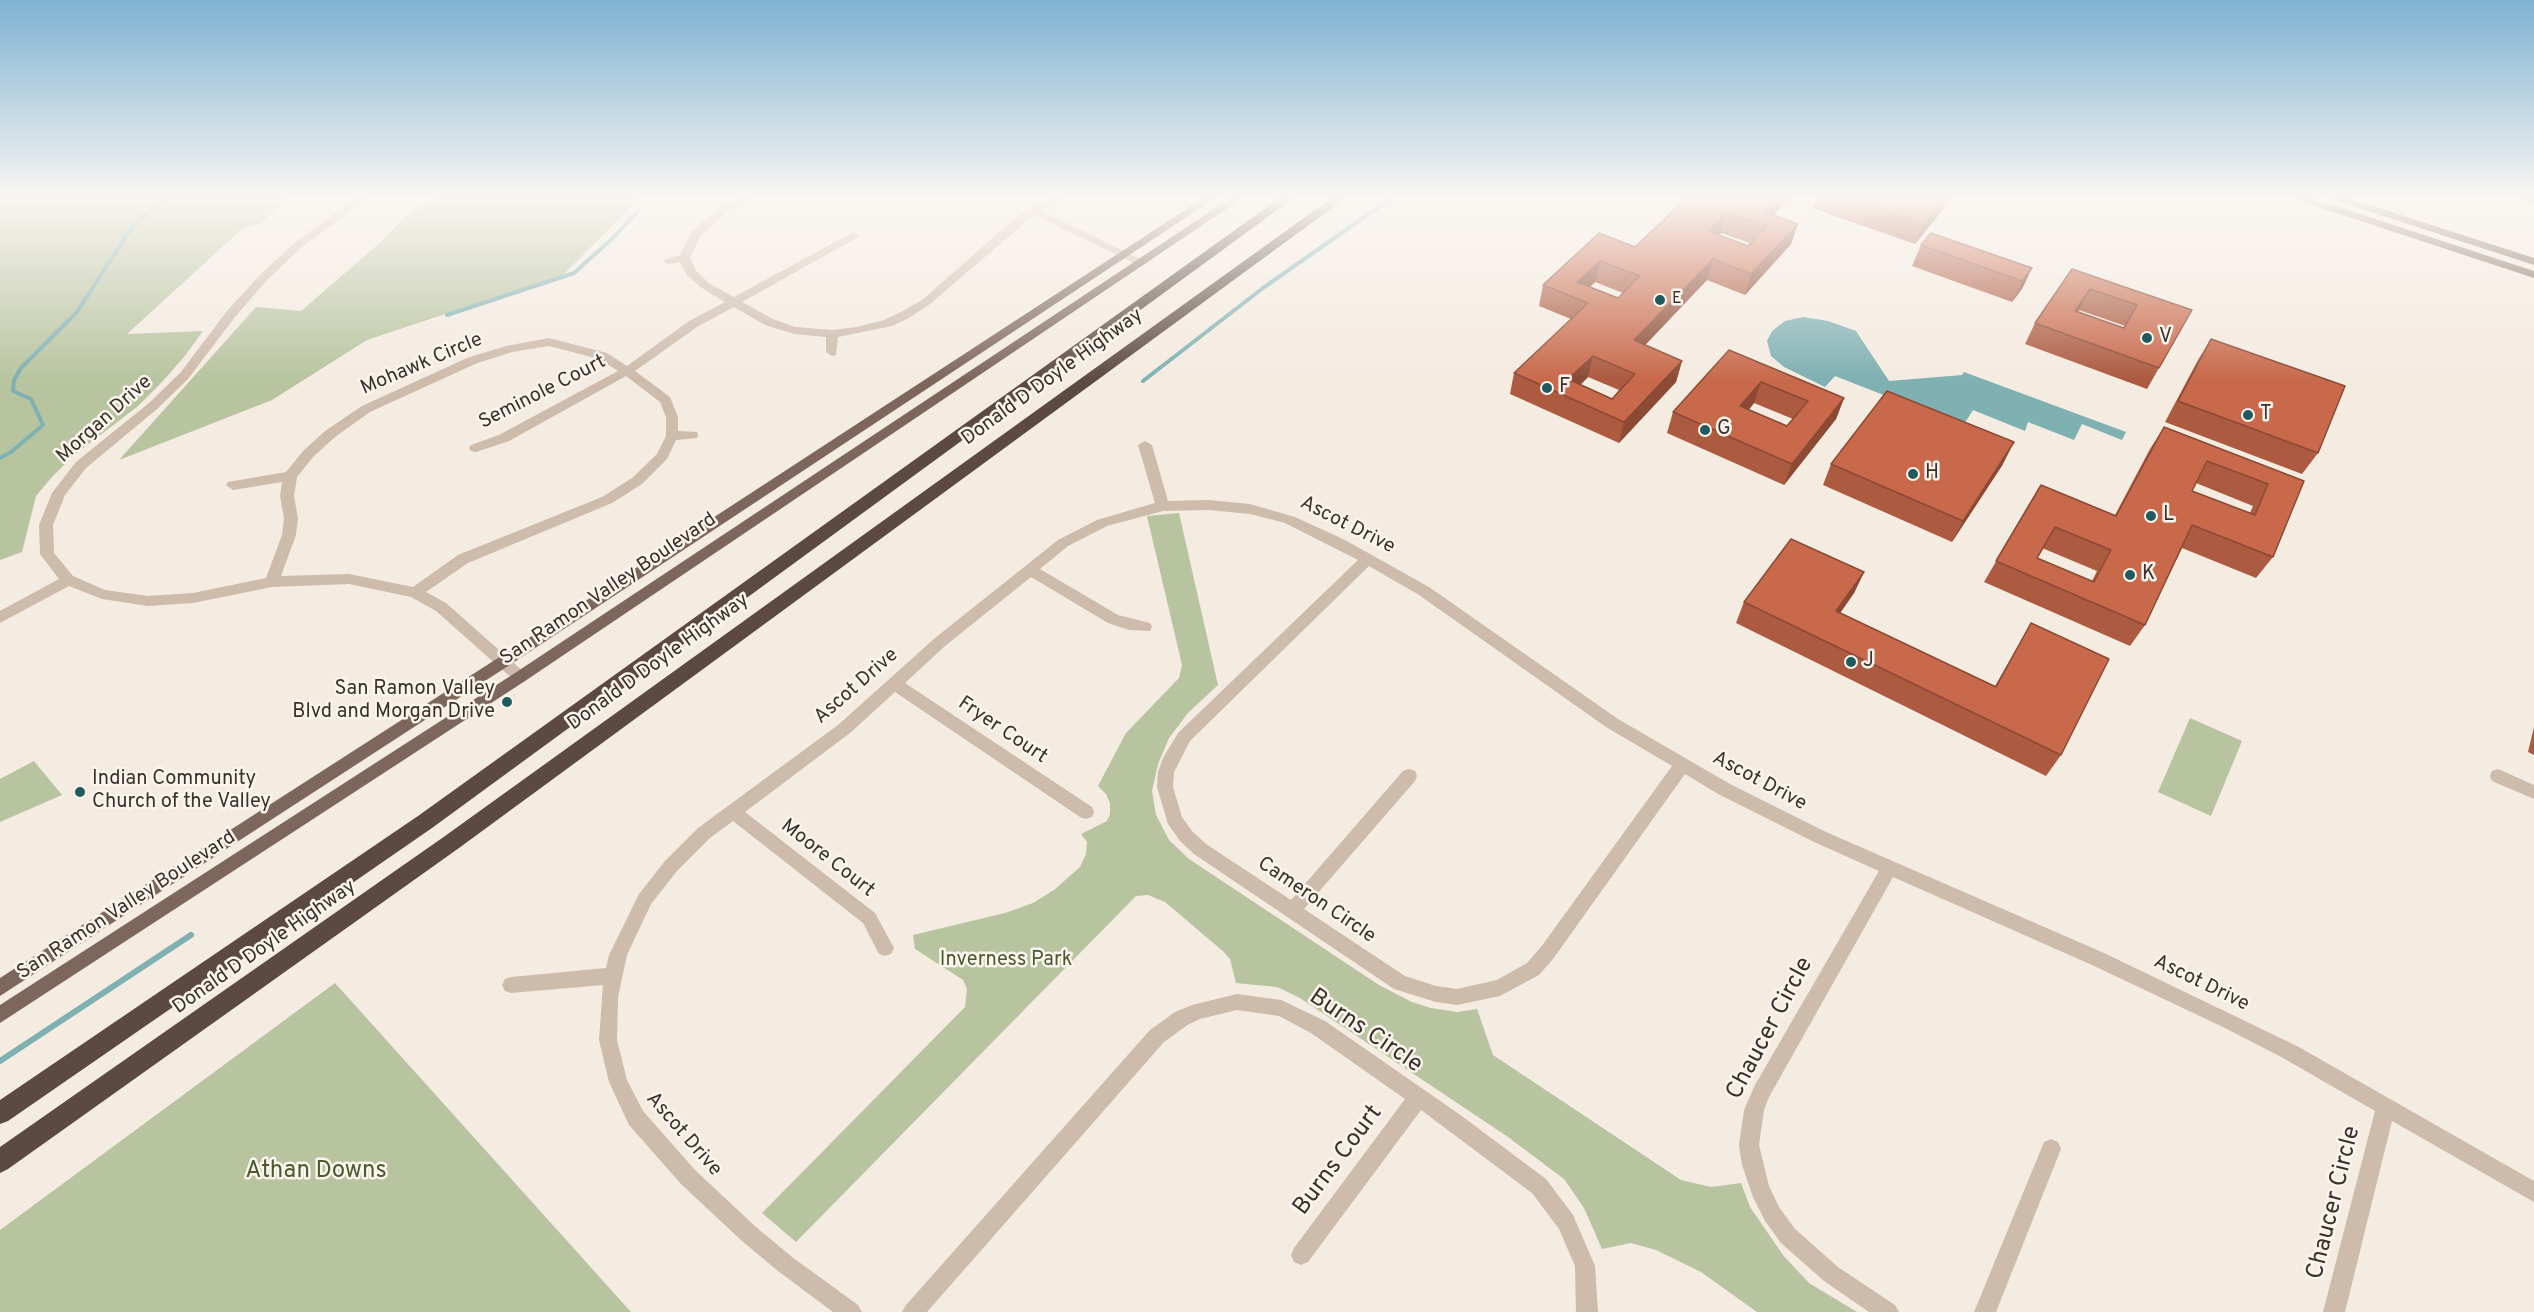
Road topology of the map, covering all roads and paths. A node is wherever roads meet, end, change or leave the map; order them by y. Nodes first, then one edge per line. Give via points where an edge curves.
1 (284, 258) edge
2 (683, 258) edge
3 (684, 258) edge
4 (813, 258) edge
5 (976, 258) edge
6 (1118, 258) edge
7 (1132, 258) edge
8 (1149, 258) edge
9 (1204, 258) edge
10 (1257, 258) edge
11 (2483, 258) edge
12 (668, 261) dead end
13 (1142, 263) junction
14 (2534, 275) edge
15 (732, 302) junction
16 (832, 334) junction
17 (832, 352) dead end
18 (627, 371) junction
19 (692, 435) dead end
20 (672, 436) junction
21 (1145, 445) dead end
22 (476, 448) dead end
23 (290, 476) junction
24 (233, 485) dead end
25 (1163, 506) junction
26 (1368, 559) junction
27 (1029, 569) junction
28 (68, 580) junction
29 (272, 582) junction
30 (415, 593) junction
31 (0, 618) edge
32 (1145, 627) dead end
33 (503, 662) junction
34 (520, 677) junction
35 (895, 684) junction
36 (1682, 765) junction
37 (1409, 776) dead end
38 (2498, 776) dead end
39 (2534, 792) edge
40 (734, 812) junction
41 (1086, 812) dead end
42 (1889, 869) junction
43 (1293, 910) junction
44 (885, 948) dead end
45 (612, 976) junction
46 (511, 985) dead end
47 (0, 988) edge
48 (0, 1015) edge
49 (1418, 1098) junction
50 (2386, 1107) junction
51 (0, 1113) edge
52 (2051, 1149) dead end
53 (0, 1161) edge
54 (2534, 1191) edge
55 (1301, 1255) dead end
56 (851, 1312) edge
57 (913, 1312) edge
58 (1587, 1312) edge
59 (1888, 1312) edge
60 (1985, 1312) edge
61 (2334, 1312) edge

1 - 28 street, Morgan Drive via 231,314 184,376 70,478 52,506 45,539 47,554
2 - 12 street
3 - 15 street via 691,273
4 - 15 street, Seminole Court
5 - 16 street via 905,315 857,331
6 - 33 main road, San Ramon Valley Boulevard
7 - 13 street
8 - 13 main road, San Ramon Valley Boulevard
9 - 51 highway, Donald D Doyle Highway via 425,822
10 - 53 highway, Donald D Doyle Highway via 452,842
11 - 14 main road
13 - 34 main road, San Ramon Valley Boulevard
15 - 16 street via 786,328
15 - 18 street, Seminole Court via 693,324
16 - 17 street
18 - 20 street, Mohawk Circle via 666,400 672,417
18 - 22 street, Seminole Court via 504,438
18 - 23 street, Mohawk Circle via 603,356 549,337 471,361 366,409 330,434
19 - 20 street
20 - 30 street via 654,465 616,495 470,556
21 - 25 street
23 - 24 street
23 - 29 street via 289,535
25 - 26 street, Ascot Drive via 1209,505 1270,513
25 - 27 street, Ascot Drive via 1095,526 1063,543
26 - 36 street, Ascot Drive via 1440,602 1596,712
26 - 43 street, Cameron Circle via 1185,736 1166,772 1167,802 1186,836
27 - 32 street via 1113,619
27 - 35 street, Ascot Drive
28 - 29 street, Morgan Drive via 102,594 148,601 193,598
28 - 31 street
29 - 30 street, Morgan Drive via 350,579
30 - 33 street, Morgan Drive via 441,607
33 - 34 street, Morgan Drive
33 - 47 main road, San Ramon Valley Boulevard
34 - 48 main road, San Ramon Valley Boulevard
35 - 40 street, Ascot Drive
35 - 41 street, Fryer Court
36 - 42 street, Ascot Drive via 1764,810
36 - 43 street, Cameron Circle via 1547,953 1533,969 1500,988 1457,997 1400,983
37 - 43 street
38 - 39 street
40 - 44 street, Moore Court via 869,918
40 - 45 street, Ascot Drive via 685,851 645,899
42 - 50 street, Ascot Drive via 2171,992 2290,1052
42 - 59 street, Chaucer Circle via 1762,1091 1754,1110 1749,1145 1760,1190 1788,1236 1831,1274
45 - 46 street
45 - 56 street, Ascot Drive via 610,1058 636,1118 688,1177 742,1228
49 - 55 street, Burns Court
49 - 57 street, Burns Circle via 1318,1027 1281,1008 1237,1002 1198,1011 1170,1026 1147,1046
49 - 58 street, Burns Circle via 1539,1186 1566,1221 1585,1266
50 - 54 street, Ascot Drive
50 - 61 street, Chaucer Circle
52 - 60 street

